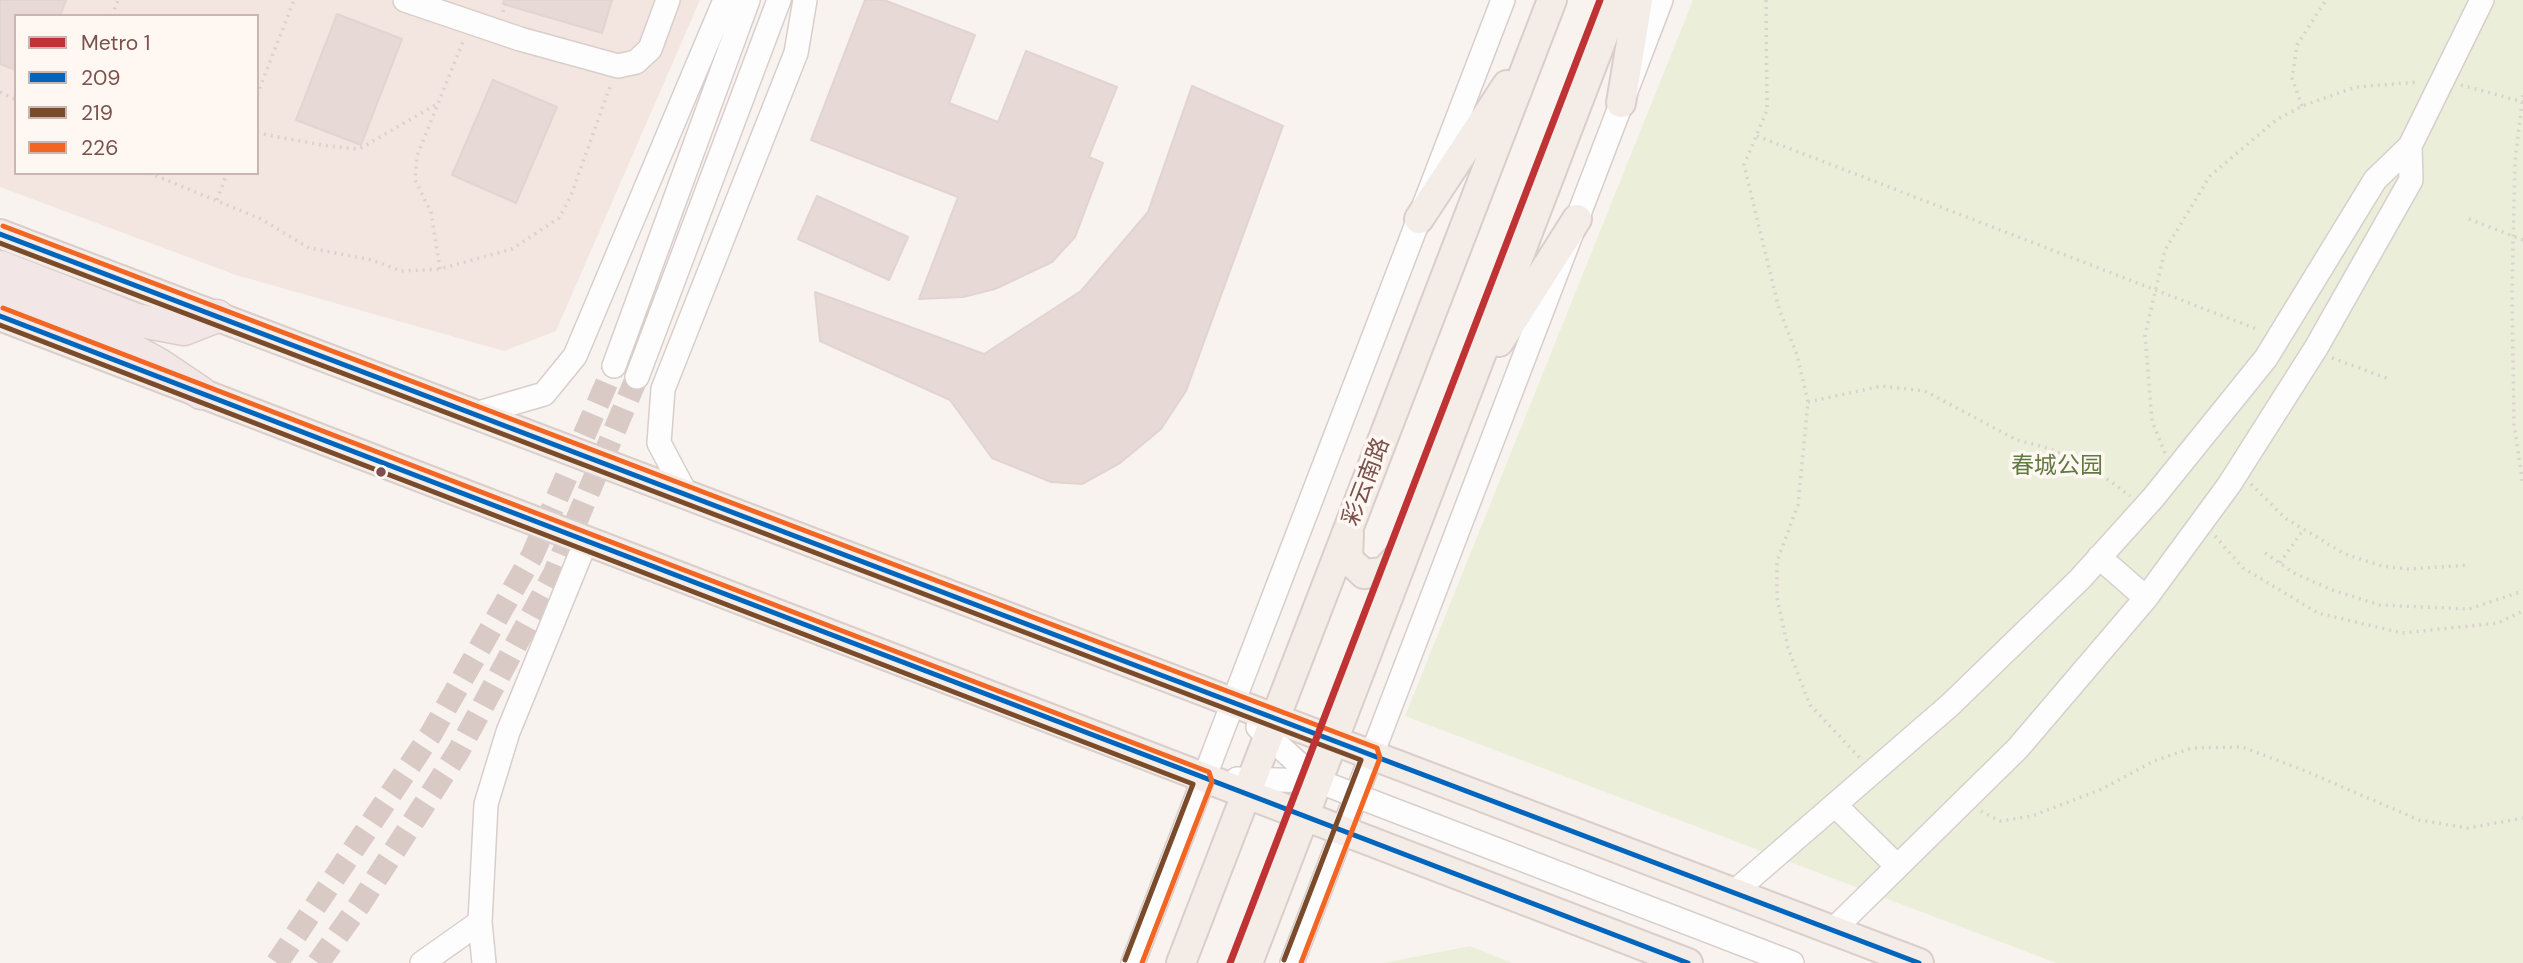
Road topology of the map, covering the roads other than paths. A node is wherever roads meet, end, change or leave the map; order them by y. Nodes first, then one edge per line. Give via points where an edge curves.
1 (668, 0) edge
2 (725, 0) edge
3 (748, 0) edge
4 (779, 0) edge
5 (805, 0) edge
6 (1503, 0) edge
7 (1552, 0) edge
8 (1617, 0) edge
9 (1638, 0) edge
10 (1661, 0) edge
11 (2483, 0) edge
12 (414, 1) edge
13 (1537, 39) junction
14 (1621, 103) junction
15 (2410, 146) junction
16 (1419, 219) junction
17 (1577, 219) junction
18 (0, 234) edge
19 (0, 267) edge
20 (0, 296) edge
21 (0, 316) edge
22 (216, 316) junction
23 (130, 333) junction
24 (614, 366) tunnel mouth
25 (637, 377) tunnel mouth
26 (201, 393) junction
27 (1466, 394) junction
28 (475, 414) junction
29 (686, 494) junction
30 (1351, 524) junction
31 (586, 541) junction
32 (1407, 548) junction
33 (2099, 558) junction
34 (2146, 598) junction
35 (1233, 702) junction
36 (1272, 727) junction
37 (1333, 740) junction
38 (1372, 755) junction
39 (1204, 779) junction
40 (1318, 781) junction
41 (1249, 787) junction
42 (1356, 796) junction
43 (1835, 805) junction
44 (1304, 816) junction
45 (1343, 831) junction
46 (1896, 865) junction
47 (1733, 892) junction
48 (480, 922) junction
49 (1833, 930) junction
50 (422, 963) edge
51 (485, 963) edge
52 (1133, 963) edge
53 (1181, 963) edge
54 (1248, 963) edge
55 (1292, 963) edge
56 (1688, 963) edge
57 (1792, 963) edge
58 (1919, 963) edge

1 - 12 street via 650,50 636,62 618,66
2 - 28 street via 575,356 544,394
3 - 24 street
4 - 25 street
5 - 29 street via 796,53 663,389 659,443
6 - 16 street
7 - 13 main road, 彩云南路
8 - 27 main road
9 - 14 main road
10 - 14 street
11 - 15 street
13 - 16 main road
13 - 30 main road, 彩云南路
14 - 17 street
15 - 33 street via 2375,180 2266,358
15 - 34 street via 2411,180 2314,351 2239,469
16 - 35 street
17 - 27 main road
17 - 38 street
18 - 22 main road
19 - 23 highway
20 - 23 highway
21 - 26 main road
22 - 23 highway via 184,329
22 - 28 main road
23 - 26 highway via 158,364
26 - 31 main road
27 - 32 main road
28 - 29 main road
29 - 35 main road
30 - 32 main road via 1348,559 1364,574 1384,572
30 - 36 main road, 彩云南路
31 - 39 main road
31 - 48 street via 508,732 486,804
32 - 37 main road
33 - 34 street
33 - 43 street via 1950,705
34 - 46 street via 2018,748
35 - 36 main road
35 - 39 street
36 - 37 main road
36 - 40 street
36 - 41 main road, 彩云南路
37 - 38 main road
37 - 40 main road
38 - 42 street
38 - 47 main road
39 - 41 main road
39 - 52 street
40 - 41 street
40 - 42 street
40 - 44 main road
41 - 44 main road
41 - 53 main road, 彩云南路
42 - 45 street
42 - 57 street
43 - 46 street
43 - 47 street
44 - 45 main road
44 - 54 main road
45 - 55 street
45 - 56 main road
46 - 49 street
47 - 49 main road
48 - 50 street
48 - 51 street
49 - 58 main road

